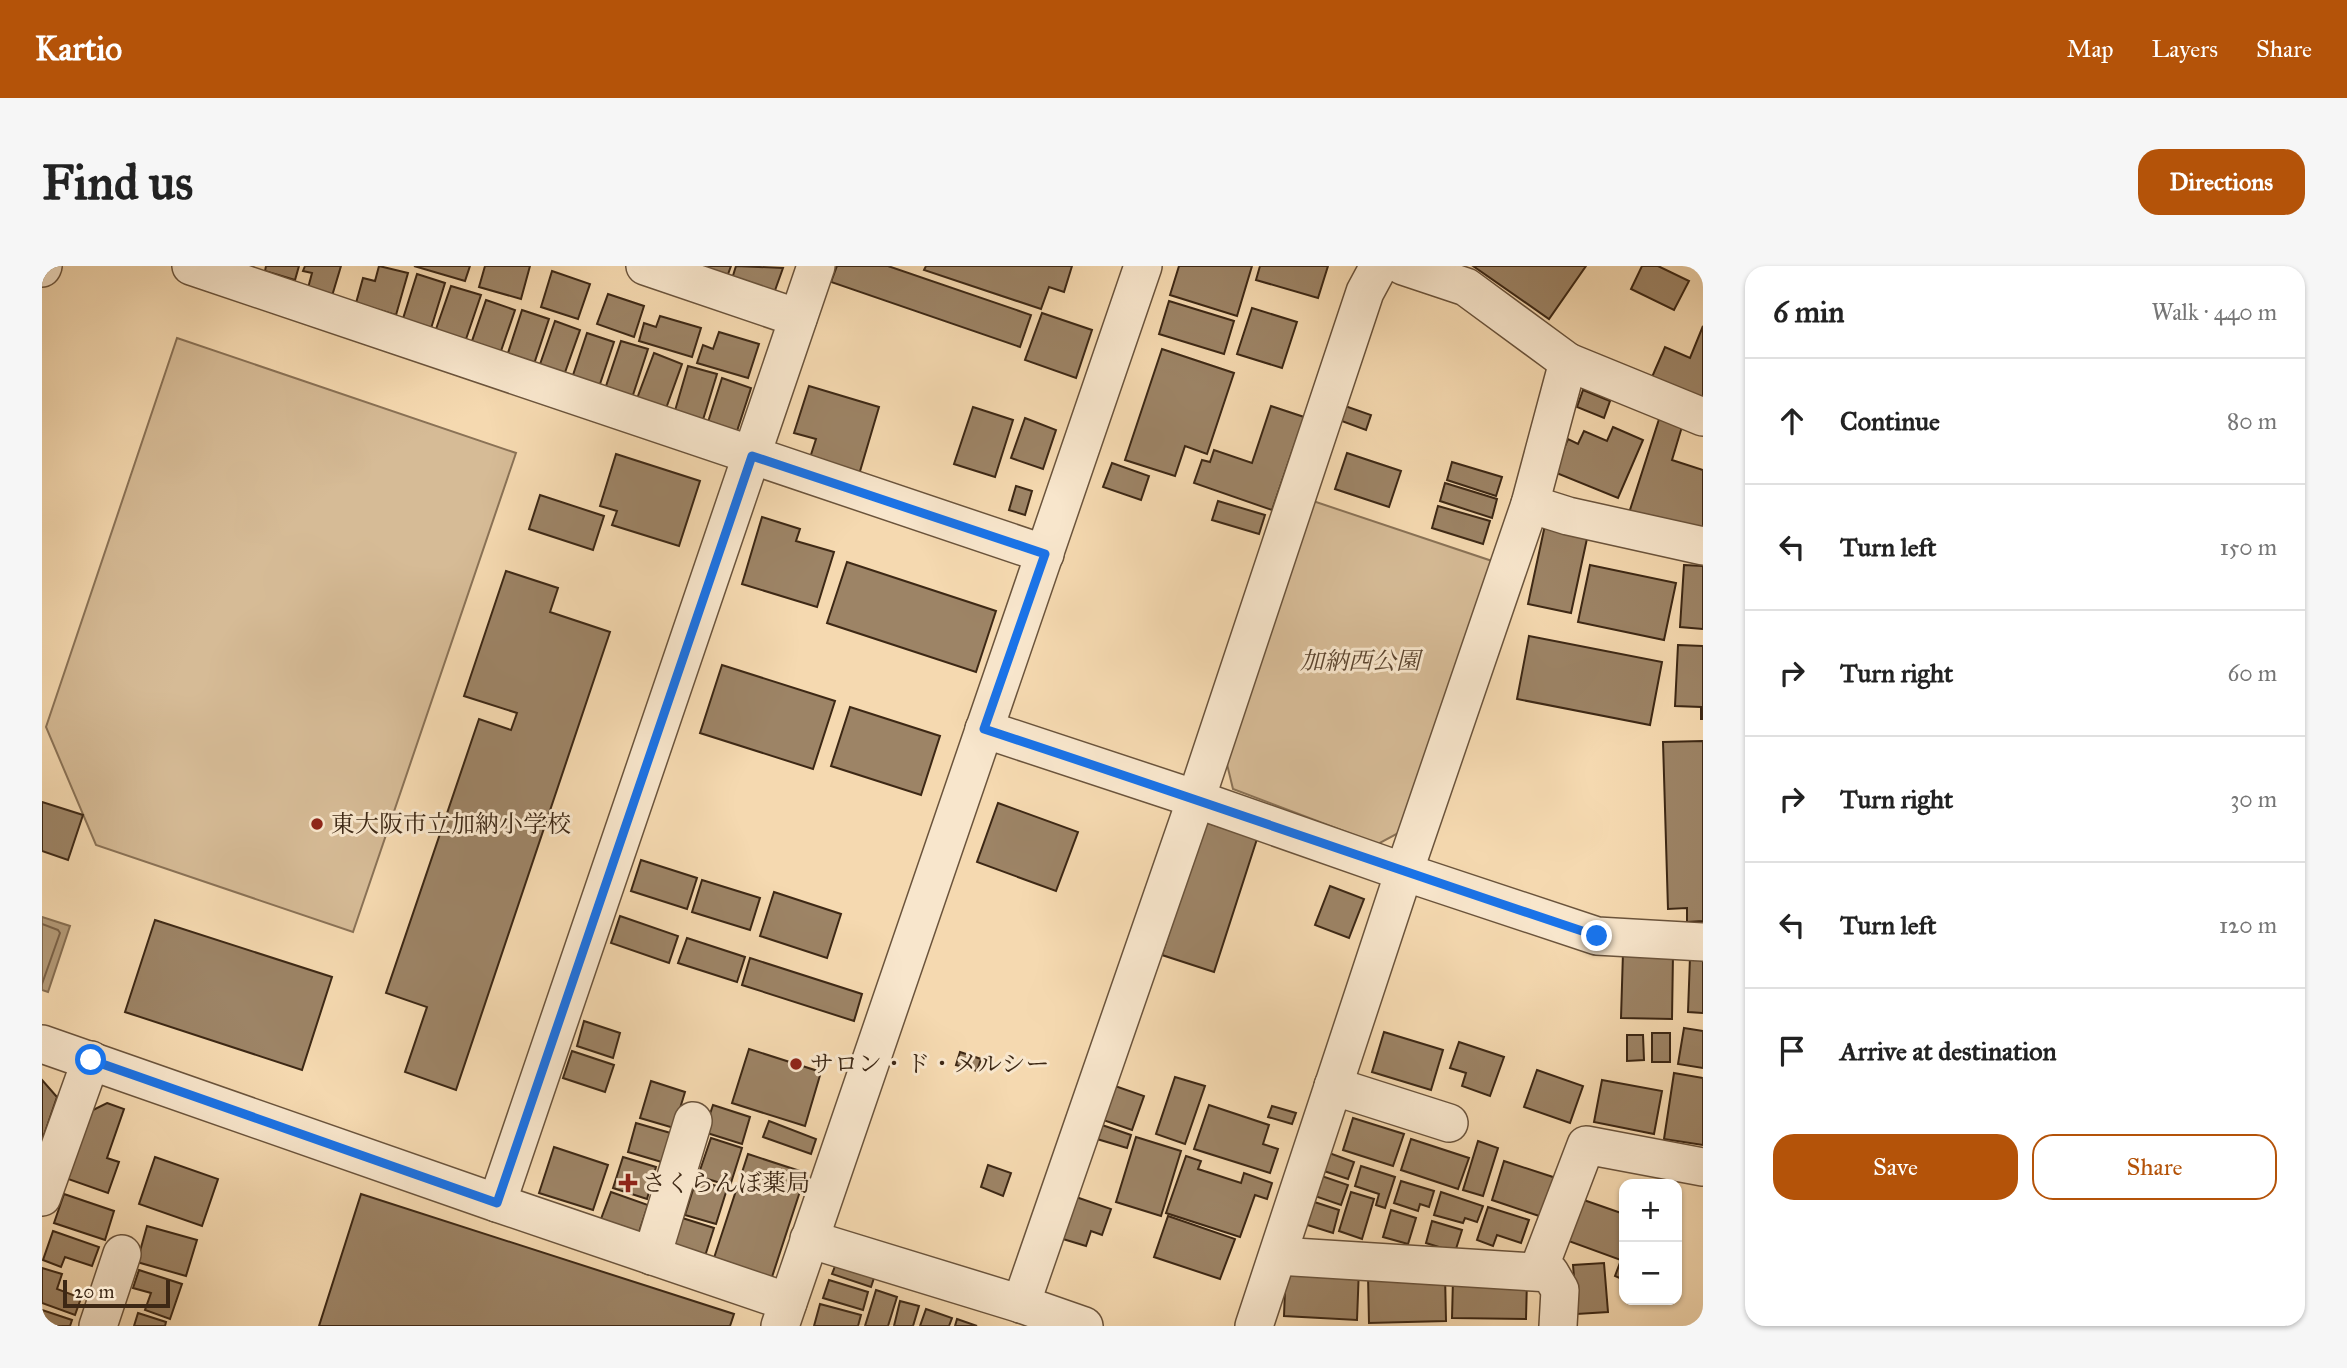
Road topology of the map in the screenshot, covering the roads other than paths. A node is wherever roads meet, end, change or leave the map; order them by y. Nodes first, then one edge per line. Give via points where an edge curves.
1 (191, 266) edge
2 (816, 266) edge
3 (1143, 266) edge
4 (1379, 266) edge
5 (1403, 266) edge
6 (656, 268) edge
7 (798, 318) junction
8 (1567, 362) junction
9 (1703, 417) edge
10 (752, 456) junction
11 (1530, 504) junction
12 (1703, 546) edge
13 (1045, 554) junction
14 (984, 729) junction
15 (1196, 799) junction
16 (1404, 872) junction
17 (1703, 942) edge
18 (42, 1044) edge
19 (91, 1060) junction
20 (1333, 1086) junction
21 (692, 1121) dead end
22 (1449, 1123) dead end
23 (1703, 1167) edge
24 (42, 1198) edge
25 (497, 1203) junction
26 (809, 1239) junction
27 (122, 1254) dead end
28 (652, 1256) junction
29 (1278, 1256) junction
30 (1538, 1271) junction
31 (1021, 1304) junction
32 (784, 1314) edge
33 (98, 1326) edge
34 (1084, 1326) edge
35 (1254, 1326) edge
36 (1558, 1326) edge

1 - 10 street
2 - 7 street
3 - 13 street
4 - 15 street via 1365,292
5 - 8 street via 1466,287
6 - 7 street
7 - 10 street
8 - 9 street
8 - 11 street
10 - 13 street
10 - 25 street
11 - 12 street
11 - 16 street
13 - 14 street
14 - 15 street
14 - 26 street
15 - 16 street
15 - 31 street
16 - 17 street via 1597,936
16 - 20 street
18 - 19 street
19 - 24 street
19 - 25 street
20 - 22 street
20 - 29 street
21 - 28 street
23 - 30 street via 1586,1145
25 - 28 street
26 - 31 street
26 - 32 street
27 - 33 street
28 - 32 street
29 - 30 street
29 - 35 street
30 - 36 street via 1550,1273 1560,1290
31 - 34 street

